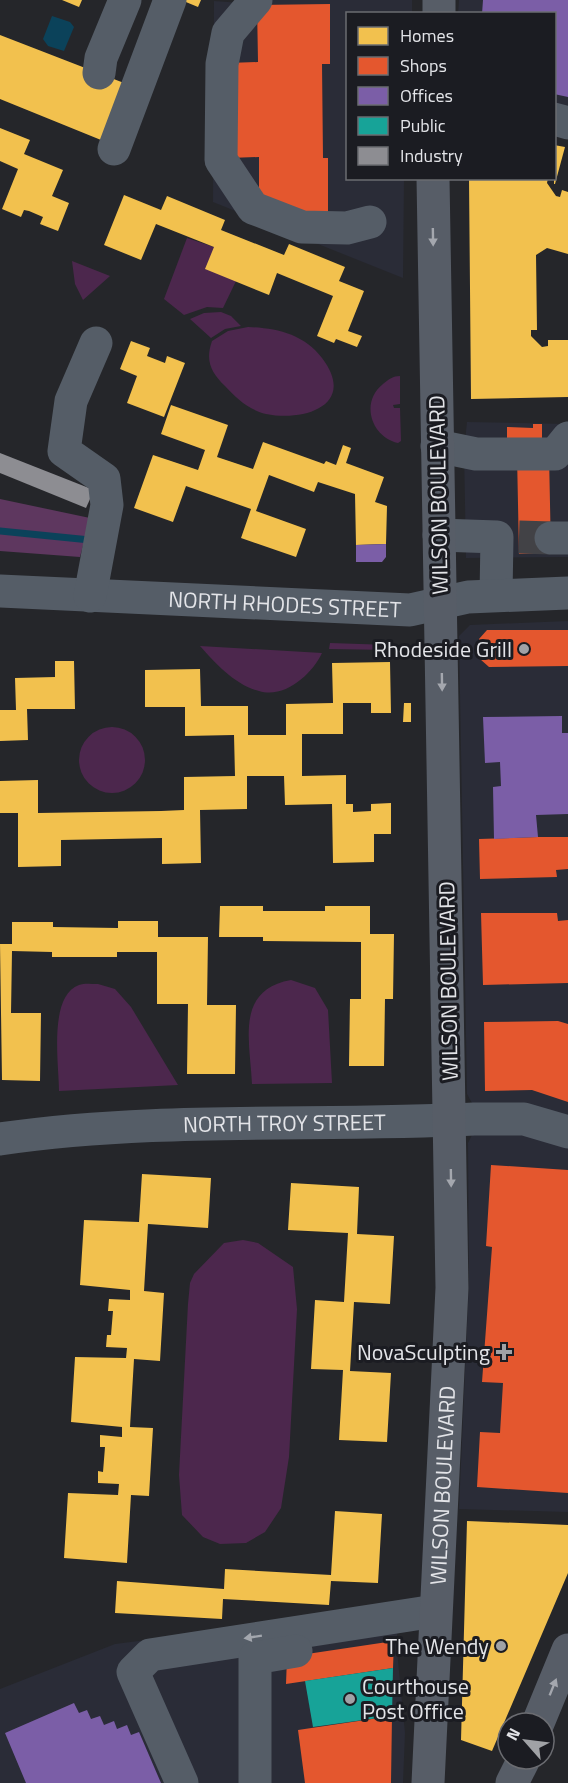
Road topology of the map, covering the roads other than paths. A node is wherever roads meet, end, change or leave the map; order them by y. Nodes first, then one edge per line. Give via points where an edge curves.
1 (125, 0) edge
2 (170, 0) edge
3 (256, 0) edge
4 (99, 73) dead end
5 (114, 148) dead end
6 (433, 180) edge
7 (370, 222) dead end
8 (96, 343) dead end
9 (568, 438) edge
10 (437, 446) junction
11 (439, 535) junction
12 (534, 538) edge
13 (0, 591) edge
14 (568, 592) edge
15 (496, 595) junction
16 (90, 596) junction
17 (441, 603) junction
18 (450, 1120) junction
19 (568, 1132) edge
20 (0, 1139) edge
21 (435, 1621) junction
22 (568, 1650) edge
23 (543, 1711) edge
24 (433, 1781) edge
25 (182, 1783) edge
26 (255, 1783) edge

1 - 4 street via 101,57
2 - 5 street
3 - 7 street via 228,33 222,64 221,160 253,208 302,227 347,228
6 -> 10 main road, WILSON BOULEVARD
8 - 16 street via 71,401 64,451 104,479 107,505
9 - 10 street via 555,454 476,454
10 - 11 main road, WILSON BOULEVARD
11 - 12 street
11 - 17 main road, WILSON BOULEVARD
12 - 15 street
13 - 16 street, NORTH RHODES STREET
14 - 15 street, NORTH RHODES STREET
15 - 17 street, NORTH RHODES STREET
16 - 17 street, NORTH RHODES STREET via 410,610
17 -> 18 main road, WILSON BOULEVARD
18 - 19 street, NORTH TROY STREET via 524,1119
18 - 20 street, NORTH TROY STREET via 142,1125 60,1130
18 -> 21 main road, WILSON BOULEVARD via 450,1360
21 - 24 main road, WILSON BOULEVARD
21 -> 25 street via 150,1654 133,1672
21 - 26 street via 255,1658
23 -> 22 main road

